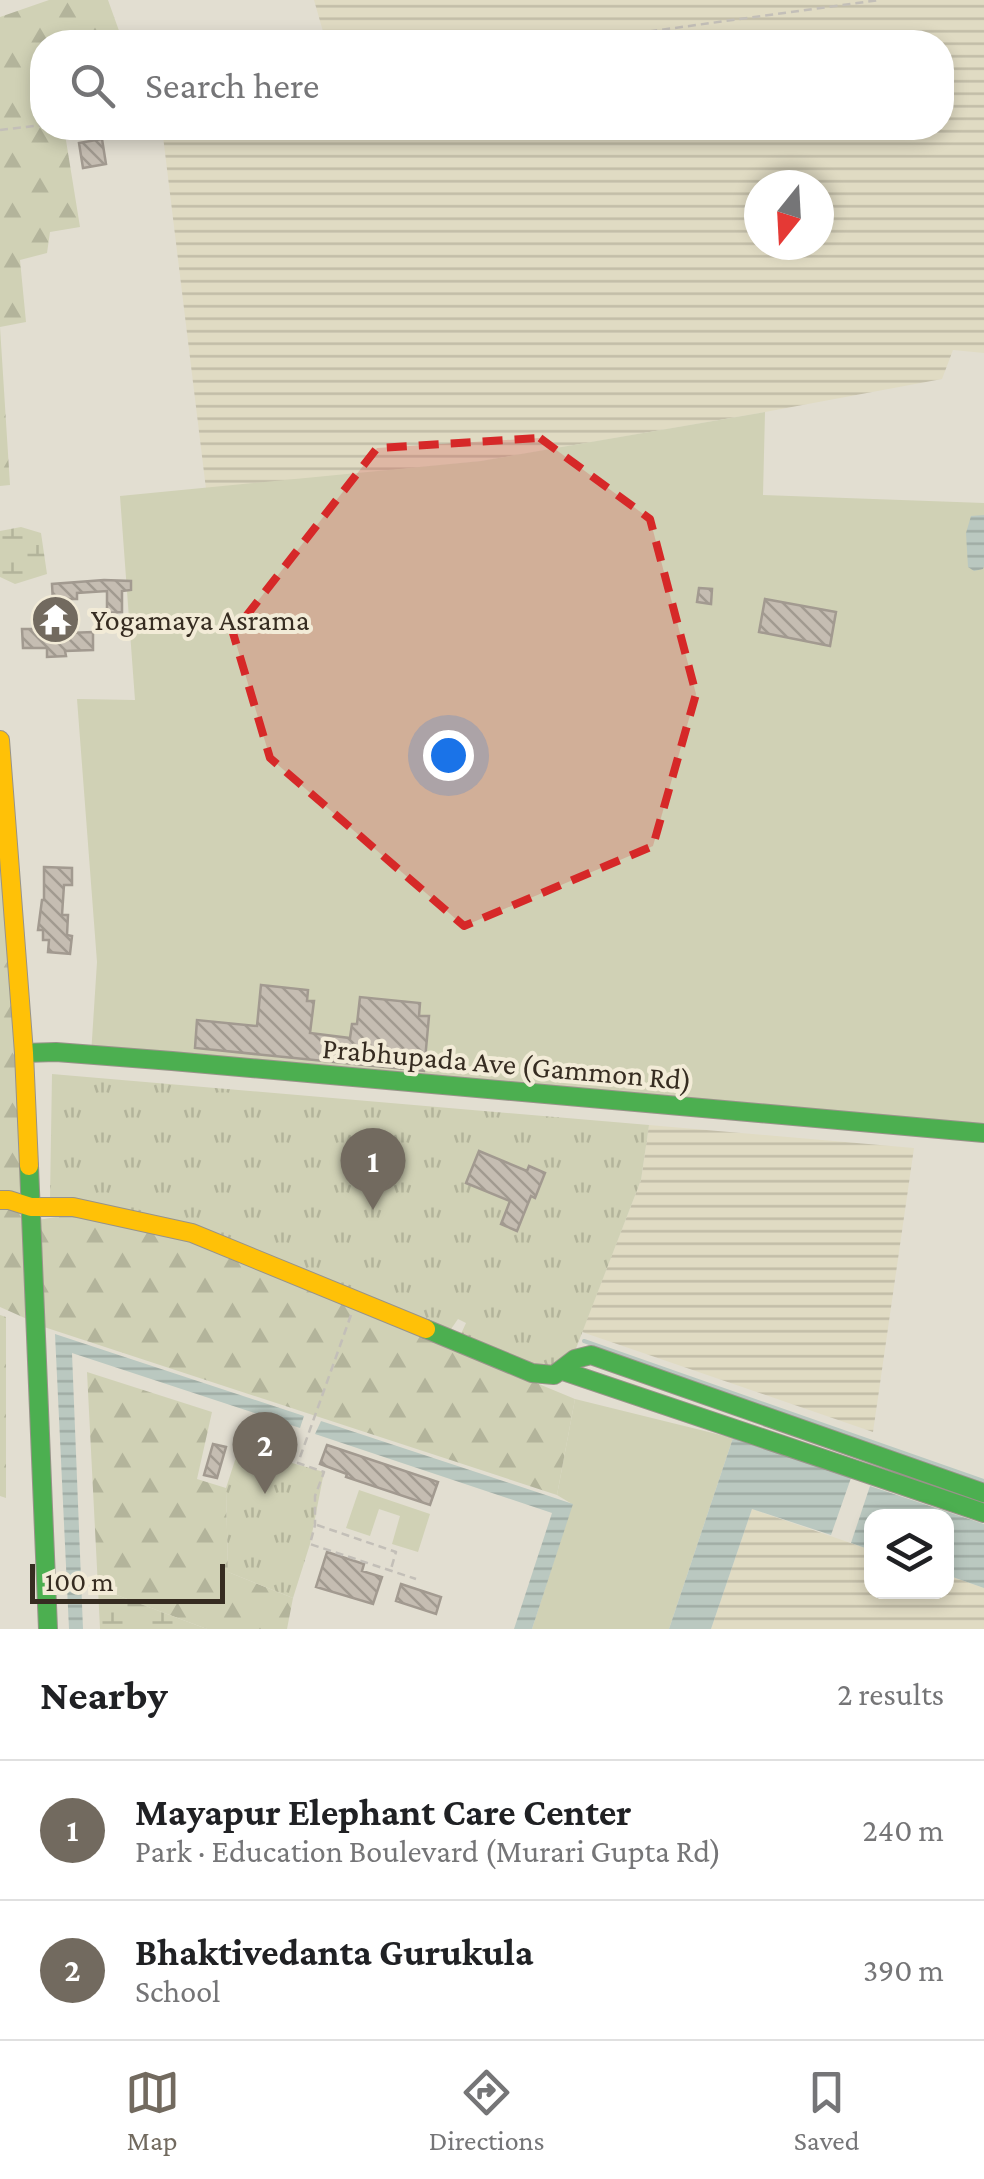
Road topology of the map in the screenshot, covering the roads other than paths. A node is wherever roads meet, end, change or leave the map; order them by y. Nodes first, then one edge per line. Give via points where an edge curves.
1 (0, 740) edge
2 (24, 1053) junction
3 (984, 1133) edge
4 (0, 1200) edge
5 (30, 1207) junction
6 (563, 1370) junction
7 (984, 1493) edge
8 (984, 1513) edge
9 (48, 1629) edge

1 - 2 street
2 - 3 street, Prabhupada Ave (Gammon Rd) via 265,1068
2 - 5 street
4 - 5 street
5 - 6 street via 73,1207 192,1233 532,1373
5 - 9 street
6 - 7 street via 591,1355
6 - 8 street

